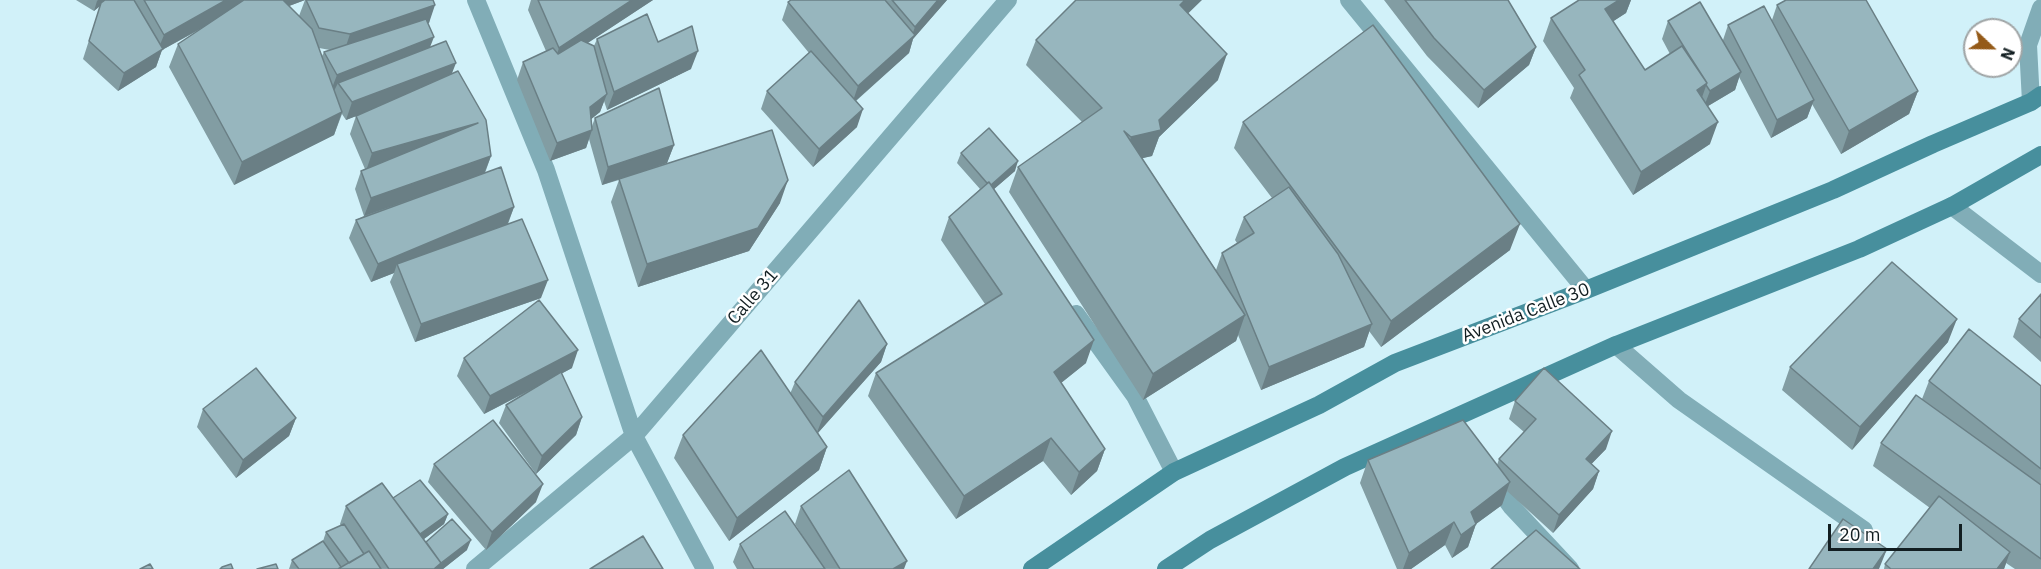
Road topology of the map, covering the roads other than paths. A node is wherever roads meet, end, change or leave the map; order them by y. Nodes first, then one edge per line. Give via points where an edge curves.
1 (476, 0) edge
2 (1008, 0) edge
3 (1349, 0) edge
4 (2041, 8) edge
5 (2036, 99) edge
6 (2041, 155) edge
7 (1952, 206) junction
8 (2041, 274) edge
9 (1586, 290) junction
10 (1067, 302) edge
11 (1616, 345) junction
12 (1446, 420) junction
13 (634, 436) junction
14 (1461, 439) edge
15 (1482, 468) edge
16 (1174, 472) junction
17 (1864, 530) edge
18 (475, 569) edge
19 (705, 569) edge
20 (1032, 569) edge
21 (1166, 569) edge
22 (1570, 569) edge

1 - 13 street via 546,170
2 - 13 street, Calle 31
3 - 9 street
4 - 5 street via 2028,45
5 - 9 main road, Avenida Calle 30 via 1833,190
6 - 7 main road
7 - 8 street
7 - 11 main road via 1859,249
9 - 16 main road, Avenida Calle 30 via 1395,363 1318,405
10 - 16 street via 1135,396
11 - 12 main road
11 - 17 street via 1679,400
12 - 14 street
12 - 21 main road via 1345,467 1210,540
13 - 18 street, Calle 31
13 - 19 street
15 - 22 street via 1511,506
16 - 20 main road, Avenida Calle 30

